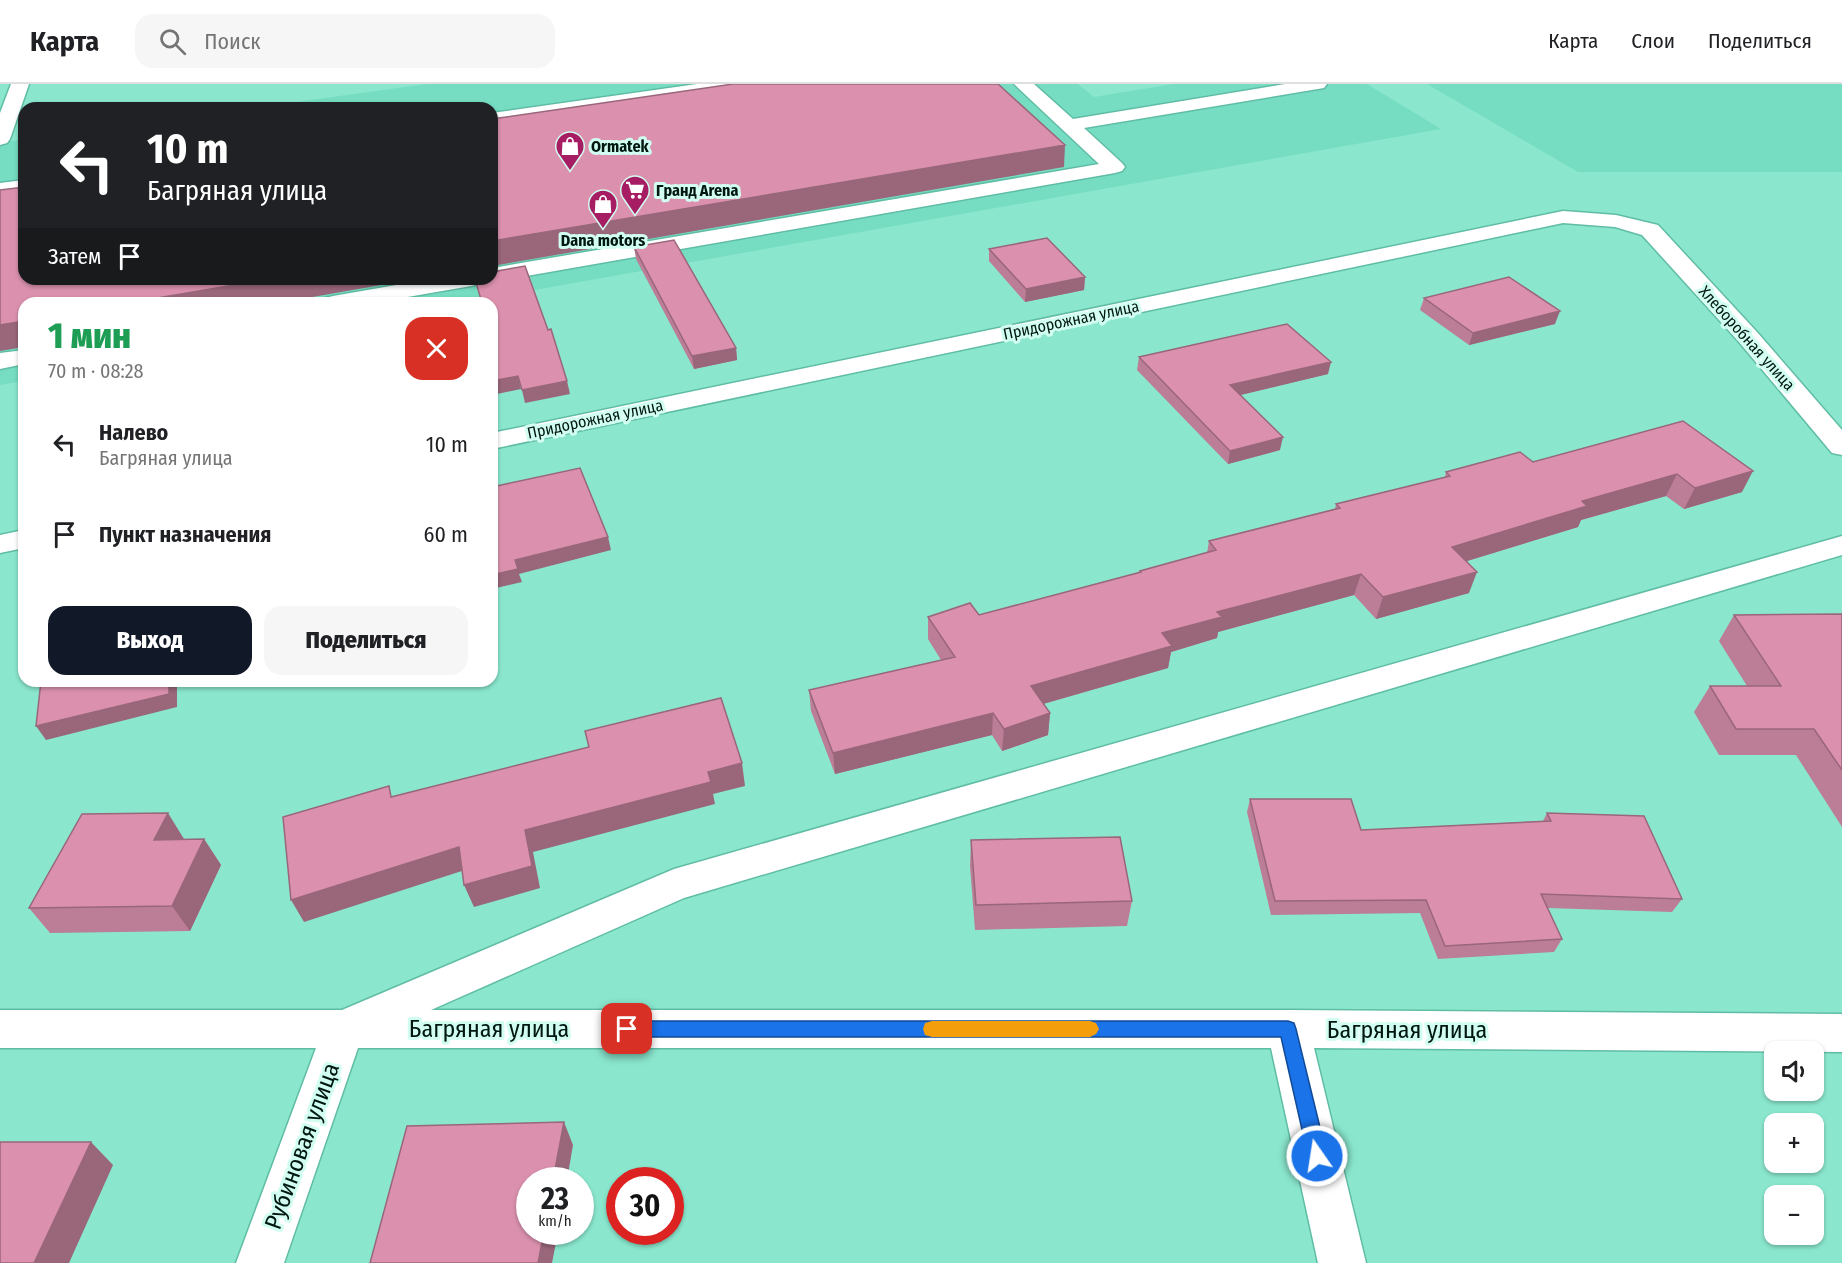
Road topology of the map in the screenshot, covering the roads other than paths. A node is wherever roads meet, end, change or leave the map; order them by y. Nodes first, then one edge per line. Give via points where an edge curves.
1 (20, 84) edge
2 (735, 84) edge
3 (1023, 84) edge
4 (1318, 84) edge
5 (498, 118) edge
6 (1070, 125) junction
7 (0, 139) edge
8 (18, 187) edge
9 (0, 189) edge
10 (1650, 230) joint
11 (498, 274) edge
12 (436, 285) edge
13 (368, 297) edge
14 (18, 358) edge
15 (0, 361) edge
16 (498, 440) edge
17 (1842, 447) edge
18 (18, 540) edge
19 (0, 544) edge
20 (1842, 546) edge
21 (0, 1029) edge
22 (344, 1029) junction
23 (1288, 1029) junction
24 (1842, 1034) edge
25 (260, 1263) edge
26 (1342, 1263) edge

1 - 7 street
2 - 5 street
3 - 6 street
4 - 6 street
6 - 11 street via 1114,167
8 - 9 street
10 - 16 street, Придорожная улица via 1616,221 1563,217
10 - 17 street, Хлеборобная улица
12 - 13 street
14 - 15 street
18 - 19 street
20 - 22 street via 674,885
21 - 22 street, Багряная улица
22 - 23 street, Багряная улица
22 - 25 street, Рубиновая улица
23 - 24 street, Багряная улица
23 - 26 street

